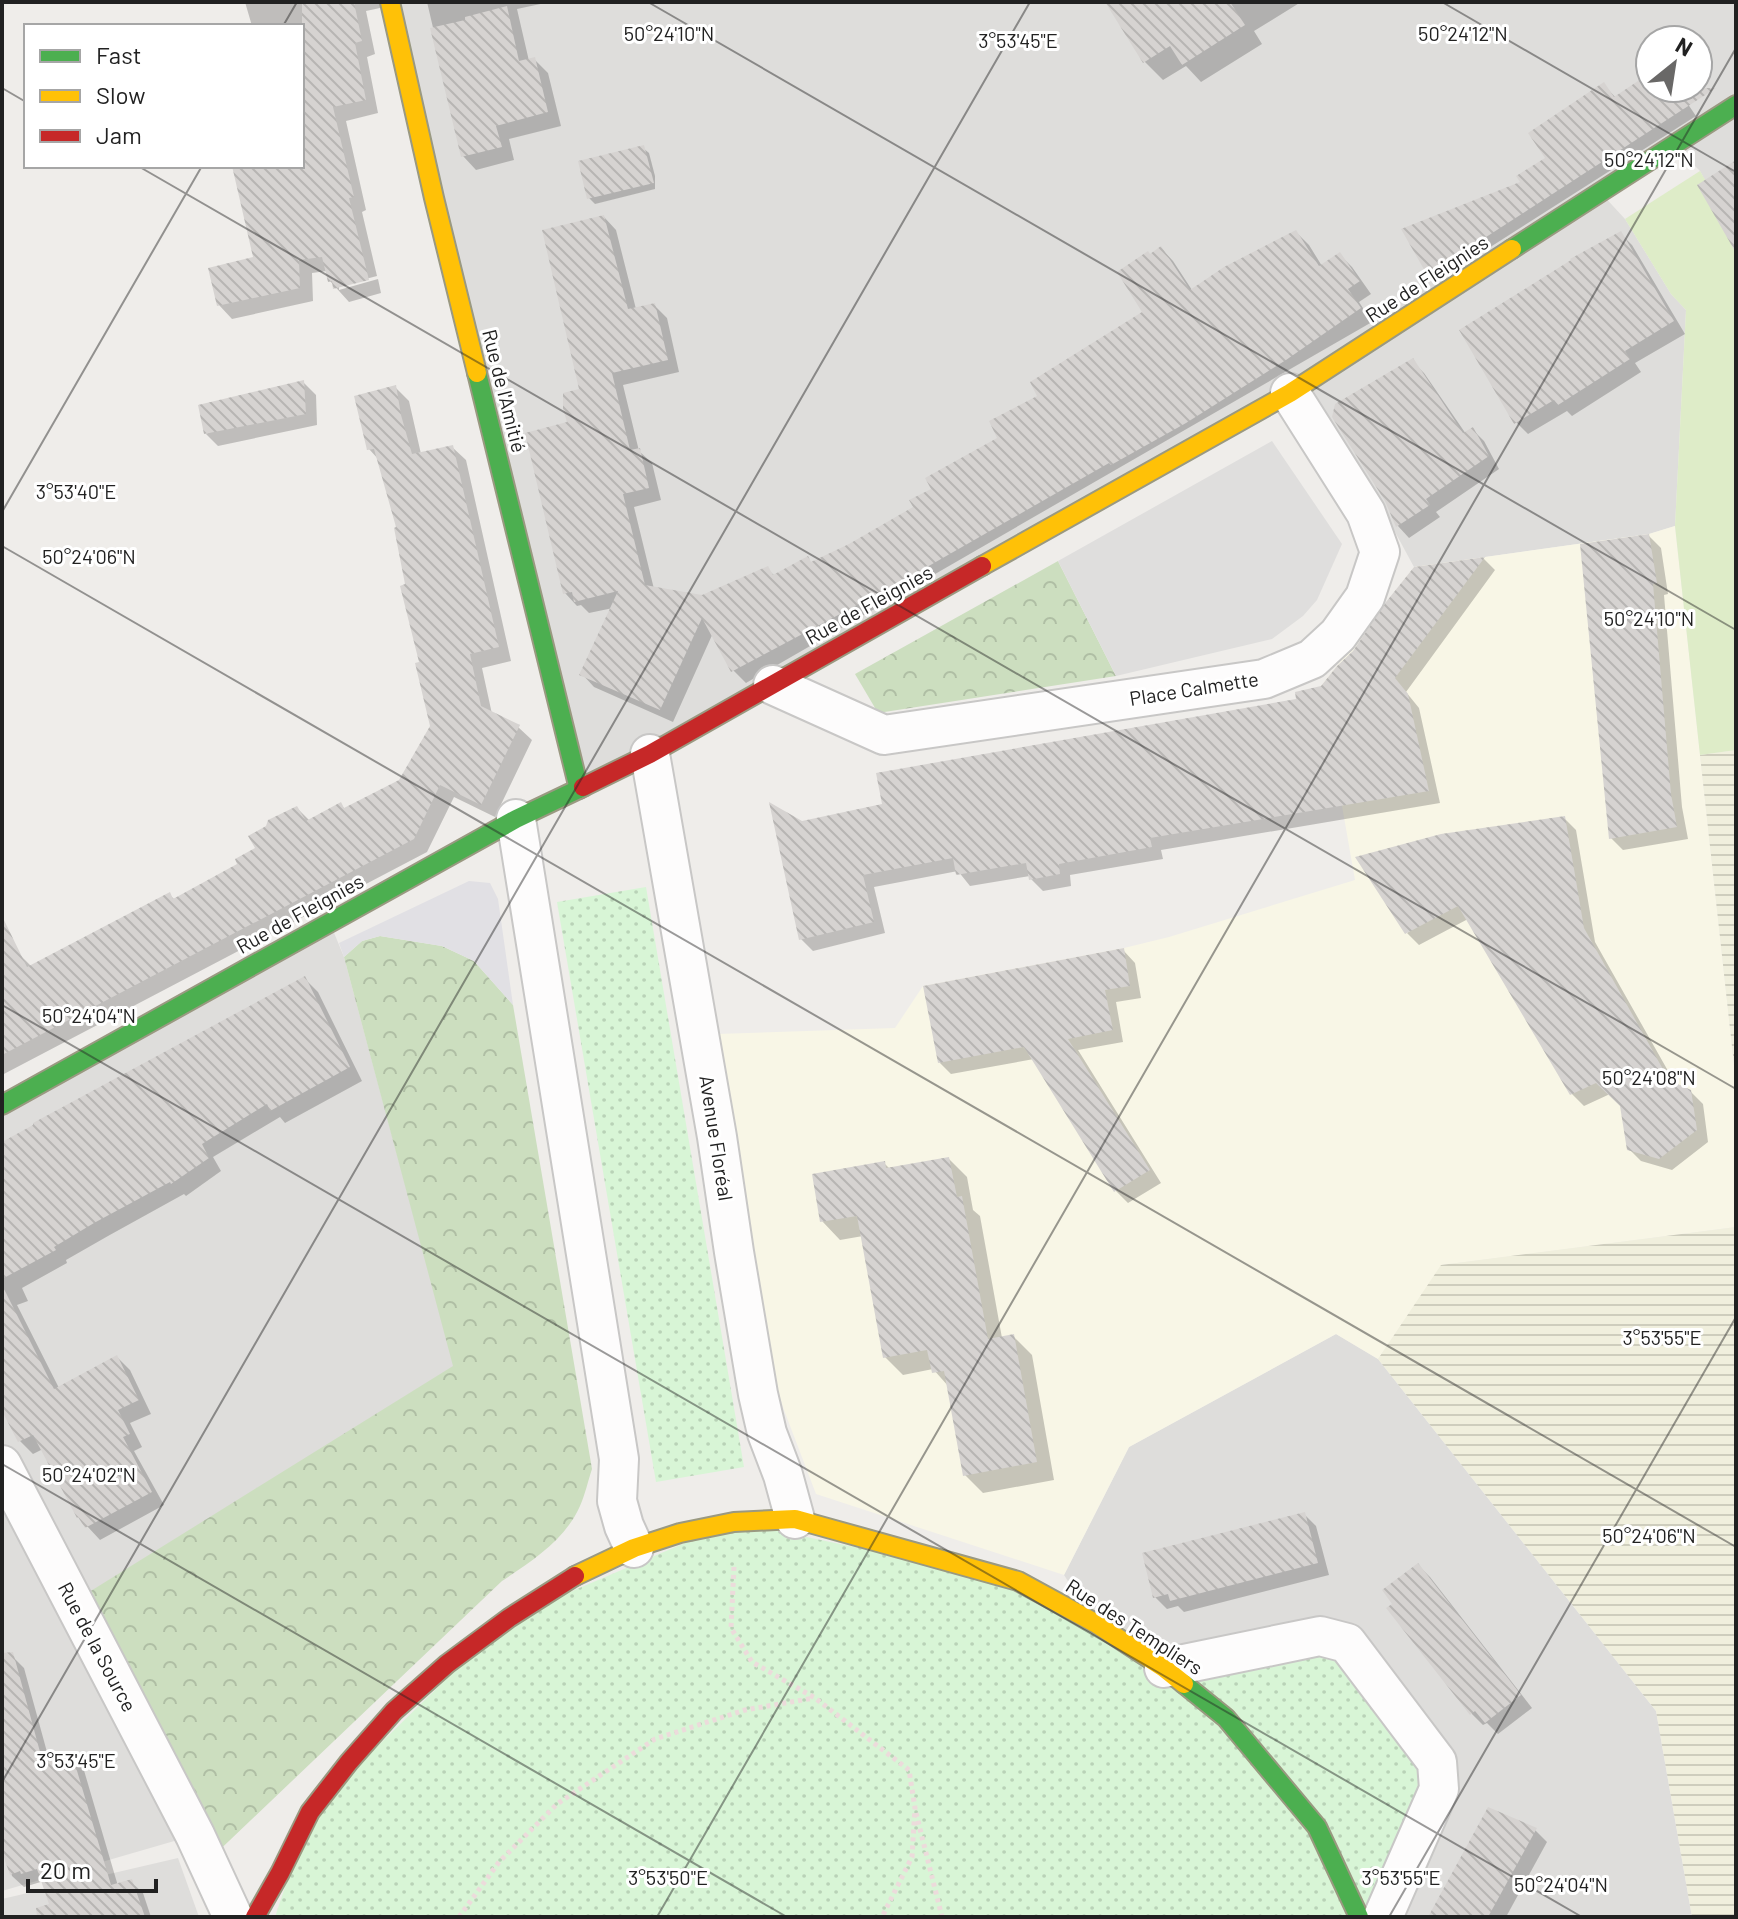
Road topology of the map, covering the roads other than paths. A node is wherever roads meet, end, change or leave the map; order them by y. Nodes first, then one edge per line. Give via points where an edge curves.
1 (390, 2) edge
2 (1736, 105) edge
3 (1290, 393) junction
4 (773, 685) junction
5 (650, 754) junction
6 (579, 789) junction
7 (516, 819) junction
8 (2, 1105) edge
9 (2, 1465) edge
10 (795, 1519) junction
11 (634, 1548) junction
12 (1164, 1668) junction
13 (233, 1917) edge
14 (255, 1917) edge
15 (1359, 1917) edge
16 (1383, 1917) edge

1 - 6 street, Rue de l'Amitié
2 - 3 street, Rue de Fleignies
3 - 4 street, Rue de Fleignies
3 - 4 street, Place Calmette via 1366,513 1380,552 1365,597 1338,635 1312,659 1264,679 884,735
4 - 5 street, Rue de Fleignies
5 - 6 street, Rue de Fleignies
5 - 10 street, Avenue Floréal via 758,1394
6 - 7 street, Rue de Fleignies
7 - 8 street, Rue de Fleignies
7 - 11 street via 619,1459 617,1501
9 - 13 street, Rue de la Source
10 - 11 street, Rue des Templiers via 734,1522
10 - 12 street, Rue des Templiers via 1018,1581
11 - 14 street, Rue des Templiers via 579,1573 509,1618 394,1711 310,1812
12 - 15 street, Rue des Templiers via 1226,1718 1317,1827
12 - 16 street via 1320,1636 1347,1643 1437,1762 1439,1789

